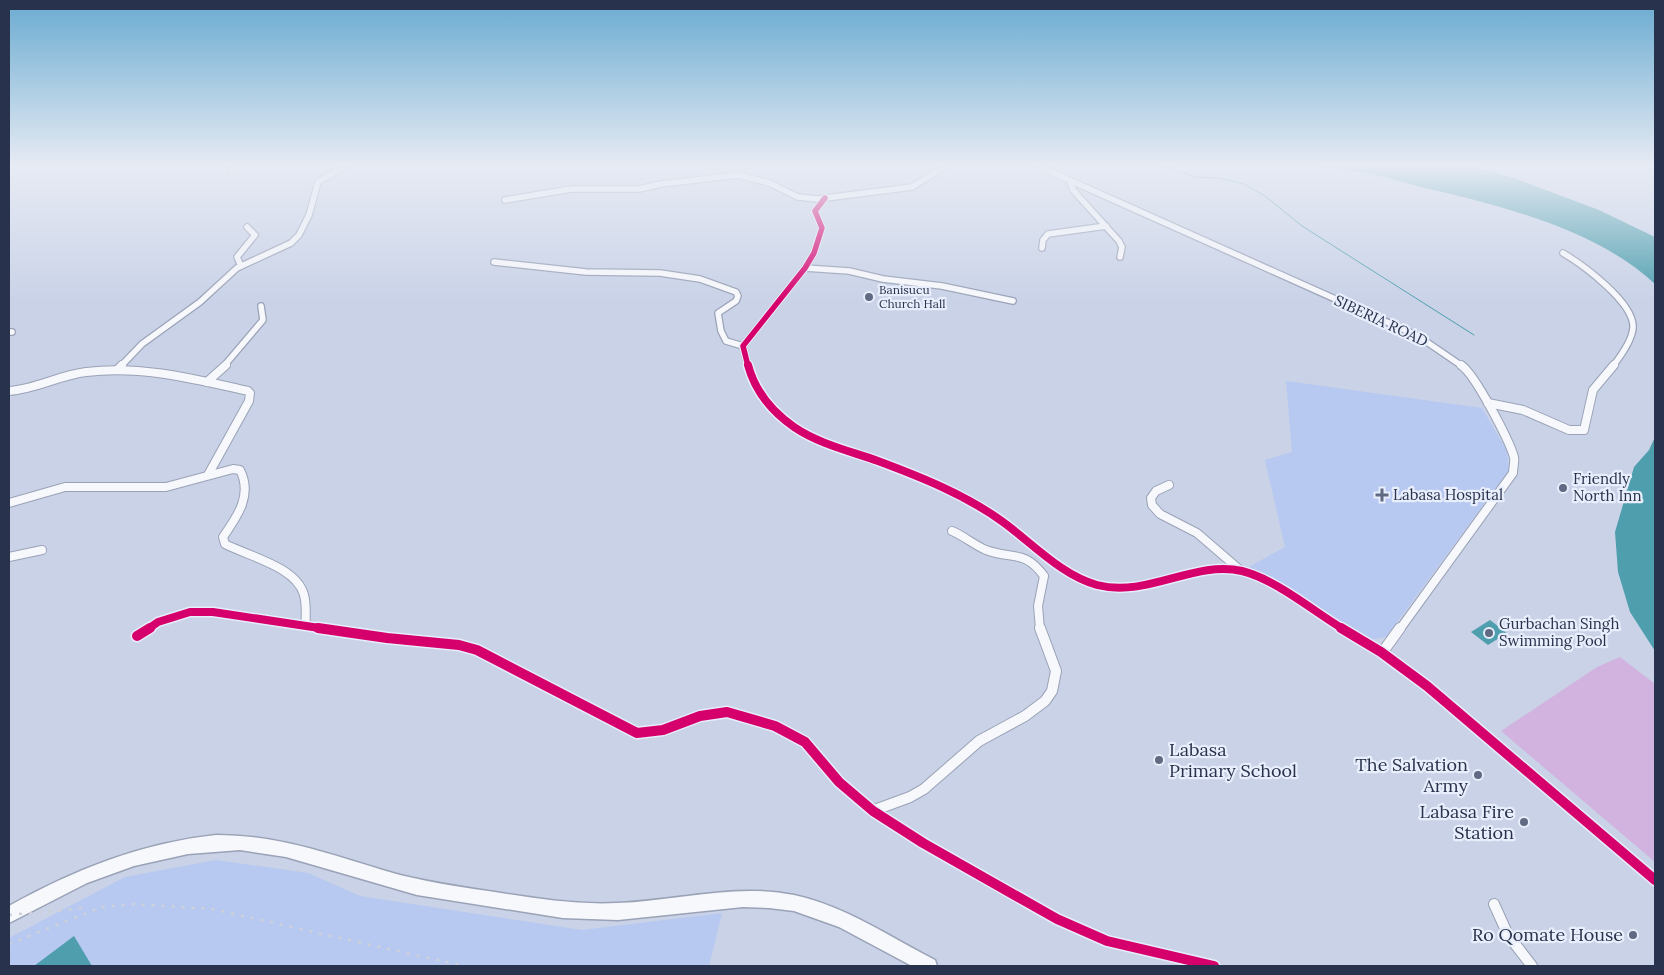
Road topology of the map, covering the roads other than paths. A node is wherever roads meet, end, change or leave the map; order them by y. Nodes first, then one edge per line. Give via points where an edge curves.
1 (308, 212) edge
2 (815, 212) edge
3 (1093, 212) edge
4 (1138, 212) edge
5 (1106, 226) junction
6 (247, 227) dead end
7 (1042, 248) dead end
8 (1563, 253) dead end
9 (1120, 257) dead end
10 (494, 262) dead end
11 (241, 266) junction
12 (805, 268) junction
13 (1013, 301) dead end
14 (261, 306) dead end
15 (743, 346) junction
16 (118, 369) junction
17 (207, 382) junction
18 (9, 391) edge
19 (1488, 403) junction
20 (208, 476) junction
21 (1169, 485) dead end
22 (9, 503) edge
23 (952, 531) dead end
24 (42, 550) dead end
25 (9, 557) edge
26 (1240, 570) junction
27 (306, 626) junction
28 (137, 636) dead end
29 (1382, 653) junction
30 (872, 811) junction
31 (1655, 880) edge
32 (1494, 904) dead end
33 (16, 907) edge
34 (9, 915) edge
35 (929, 966) edge
36 (1214, 966) edge
37 (1532, 966) edge

1 - 11 street via 299,235 291,243
2 - 12 street via 822,228 821,236
3 - 5 street
4 - 19 street, SIBERIA ROAD via 1418,336 1464,367
5 - 7 street via 1081,232 1048,234
5 - 9 street via 1122,247
6 - 11 street via 255,235 237,257
8 - 19 street via 1601,280 1632,318 1633,330 1619,358 1593,390 1584,430 1565,429 1526,411
10 - 15 street via 586,272 660,273 712,282 736,292 738,296 736,301 718,313 726,341
11 - 16 street via 200,302 142,344
12 - 13 street via 849,271
12 - 15 street
14 - 17 street via 262,320 234,357
15 - 26 street via 748,376 768,405 786,421 803,432 960,496 1093,584 1128,589 1204,572
16 - 17 street via 179,375
16 - 18 street via 84,372 26,390
17 - 20 street via 250,393 249,401
19 - 29 street, SIBERIA ROAD via 1514,458 1513,473
20 - 22 street via 153,488 65,487
20 - 27 street via 233,468 242,472 242,510 223,537 224,544 255,556 297,580 304,592
21 - 26 street via 1156,491 1151,498 1152,505 1160,514 1197,533
23 - 30 street via 979,547 1015,554 1036,563 1044,576 1037,605 1039,625 1057,676 1051,693 1038,708 980,740 936,782 912,796
24 - 25 street
26 - 29 street via 1263,580
27 - 28 street via 213,612 190,612 158,622
27 - 30 street via 477,650 637,733 655,733 711,713 744,716 796,735 806,742 837,780
29 - 31 street via 1453,708
30 - 36 street via 1025,900 1097,937 1157,955
32 - 37 street via 1508,935
33 - 34 main road
33 - 35 main road via 118,862 196,845 241,842 296,850 400,883 533,906 593,912 627,911 736,898 798,904 830,916

